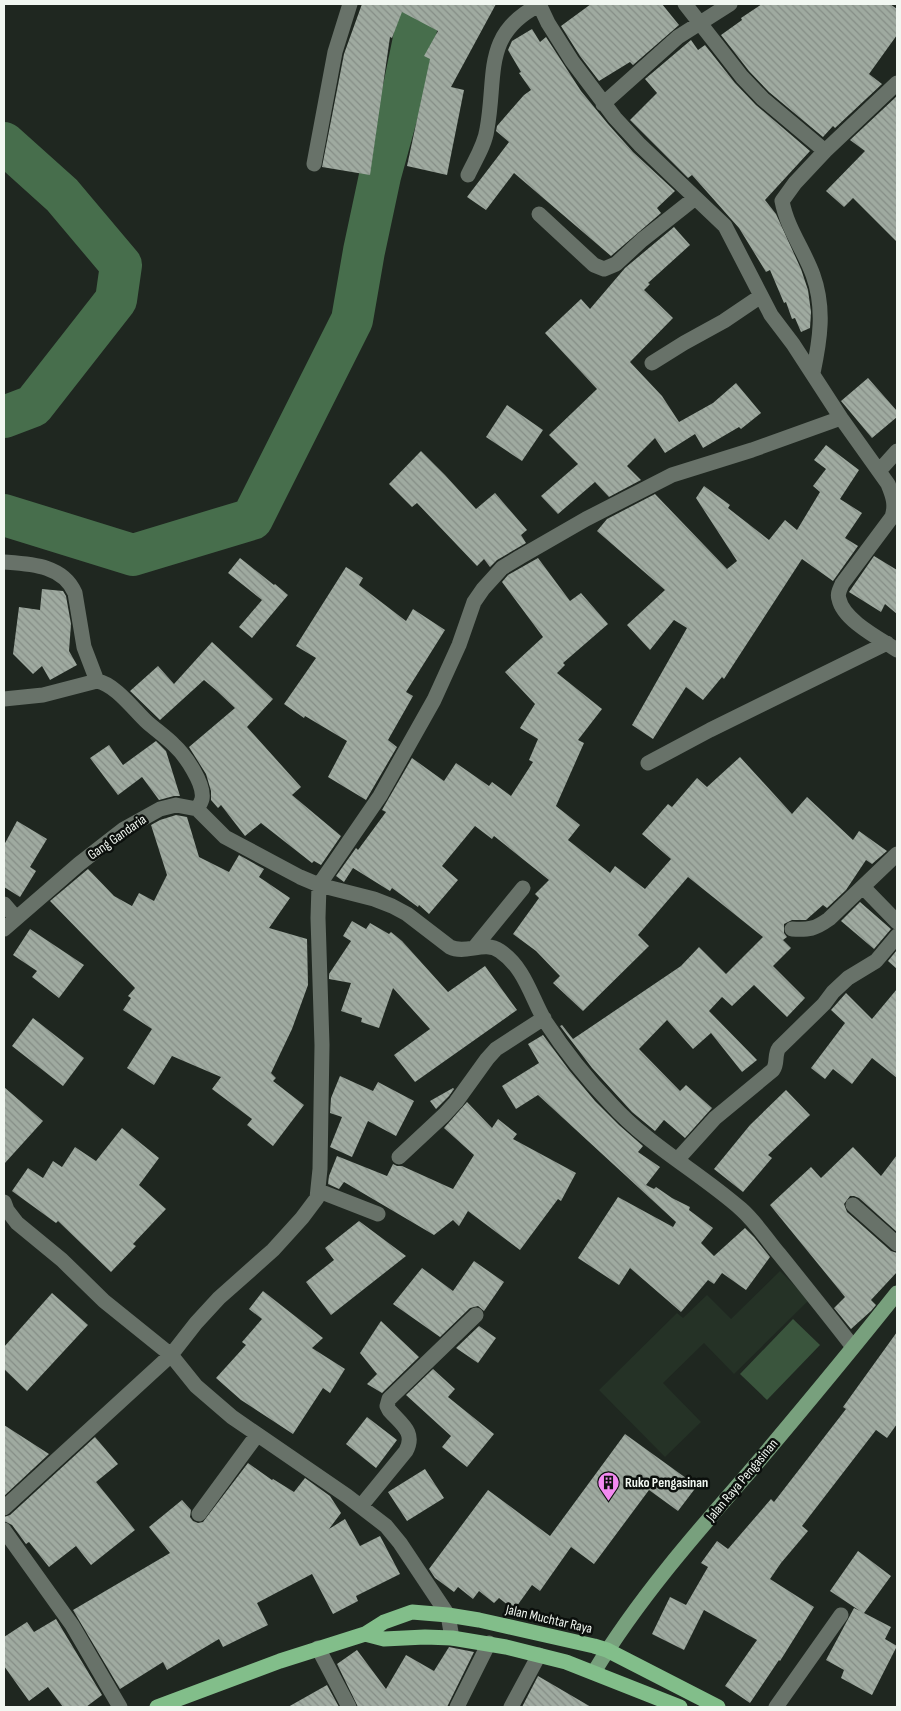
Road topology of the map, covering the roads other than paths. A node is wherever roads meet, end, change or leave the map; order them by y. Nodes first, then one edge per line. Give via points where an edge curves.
1 (350, 4) edge
2 (685, 4) edge
3 (730, 4) edge
4 (539, 5) edge
5 (699, 23) junction
6 (897, 83) edge
7 (603, 104) junction
8 (825, 151) junction
9 (314, 164) dead end
10 (468, 175) dead end
11 (695, 198) junction
12 (539, 214) dead end
13 (761, 296) junction
14 (652, 363) dead end
15 (812, 373) junction
16 (840, 418) junction
17 (897, 452) edge
18 (879, 471) junction
19 (896, 505) edge
20 (4, 562) edge
21 (892, 647) edge
22 (102, 683) junction
23 (4, 699) edge
24 (648, 763) dead end
25 (197, 809) junction
26 (897, 854) edge
27 (319, 885) junction
28 (863, 887) junction
29 (524, 888) dead end
30 (4, 904) edge
31 (16, 918) junction
32 (897, 922) edge
33 (4, 929) edge
34 (792, 929) dead end
35 (897, 936) edge
36 (474, 948) junction
37 (544, 1018) junction
38 (399, 1157) dead end
39 (677, 1160) junction
40 (319, 1191) junction
41 (4, 1202) edge
42 (853, 1206) dead end
43 (378, 1214) dead end
44 (897, 1244) edge
45 (897, 1293) edge
46 (476, 1314) dead end
47 (854, 1347) junction
48 (171, 1355) junction
49 (257, 1435) junction
50 (361, 1506) junction
51 (4, 1508) edge
52 (199, 1514) dead end
53 (4, 1530) edge
54 (448, 1615) junction
55 (841, 1615) dead end
56 (365, 1634) junction
57 (452, 1638) junction
58 (489, 1643) junction
59 (318, 1648) junction
60 (607, 1650) junction
61 (539, 1655) junction
62 (594, 1672) junction
63 (120, 1707) edge
64 (157, 1707) edge
65 (349, 1707) edge
66 (457, 1707) edge
67 (511, 1707) edge
68 (680, 1707) edge
69 (718, 1707) edge
70 (776, 1707) edge

1 - 9 street via 335,52
2 - 5 street
3 - 5 street
4 - 7 street via 572,62
4 - 10 street via 516,20 498,45 487,130
5 - 7 street via 678,37
5 - 8 street via 763,99
6 - 8 street
7 - 11 street
8 - 15 street via 782,201 820,300 821,326
11 - 12 street via 616,264 604,269 594,265
11 - 13 street via 725,226
13 - 14 street
13 - 15 street
15 - 16 street
16 - 18 street
16 - 27 street via 672,475 586,519 502,568 474,602 442,684 380,796
17 - 18 street
18 - 19 street
19 - 21 street via 892,517 842,584 838,598 848,615
20 - 22 street via 44,566 72,585 84,647
21 - 24 street via 718,726
22 - 23 street
22 - 25 street via 130,704 188,761 202,792
25 - 27 street via 225,838
25 - 31 street, Gang Gandaria via 176,805 136,821
26 - 28 street
27 - 36 street via 392,906 456,950
27 - 40 street via 322,1045
28 - 32 street
28 - 34 street via 818,927
29 - 36 street
30 - 31 street
31 - 33 street, Gang Gandaria
35 - 39 street via 876,961 848,978 833,992 779,1048 771,1073 715,1118
36 - 37 street via 487,946 510,960 527,984
37 - 38 street via 496,1049 450,1109
37 - 39 street via 611,1105
39 - 47 street via 752,1220
40 - 43 street
40 - 48 street via 314,1203 290,1231 207,1311
41 - 48 street via 17,1223 104,1301
42 - 44 street
45 - 47 main road, Jalan Raya Pengasinan
46 - 50 street via 389,1398 389,1410 410,1434 411,1442
47 - 60 main road, Jalan Raya Pengasinan via 683,1551
48 - 49 street via 196,1386
48 - 51 street
49 - 50 street
49 - 52 street
50 - 54 street via 386,1526 400,1543
53 - 63 street via 72,1625
54 - 56 highway, Jalan Muchtar Raya via 412,1612 384,1622
54 - 57 street
54 - 60 highway, Jalan Muchtar Raya
55 - 70 street
56 - 57 highway, Jalan Muchtar Raya via 384,1639
56 - 59 highway, Jalan Muchtar Raya
57 - 58 highway, Jalan Muchtar Raya
58 - 61 highway, Jalan Muchtar Raya
58 - 66 street
59 - 64 highway, Jalan Muchtar Raya
59 - 65 street
60 - 62 main road, Jalan Raya Pengasinan
60 - 69 highway, Jalan Muchtar Raya
61 - 62 highway, Jalan Muchtar Raya
61 - 67 street
62 - 68 highway, Jalan Muchtar Raya

